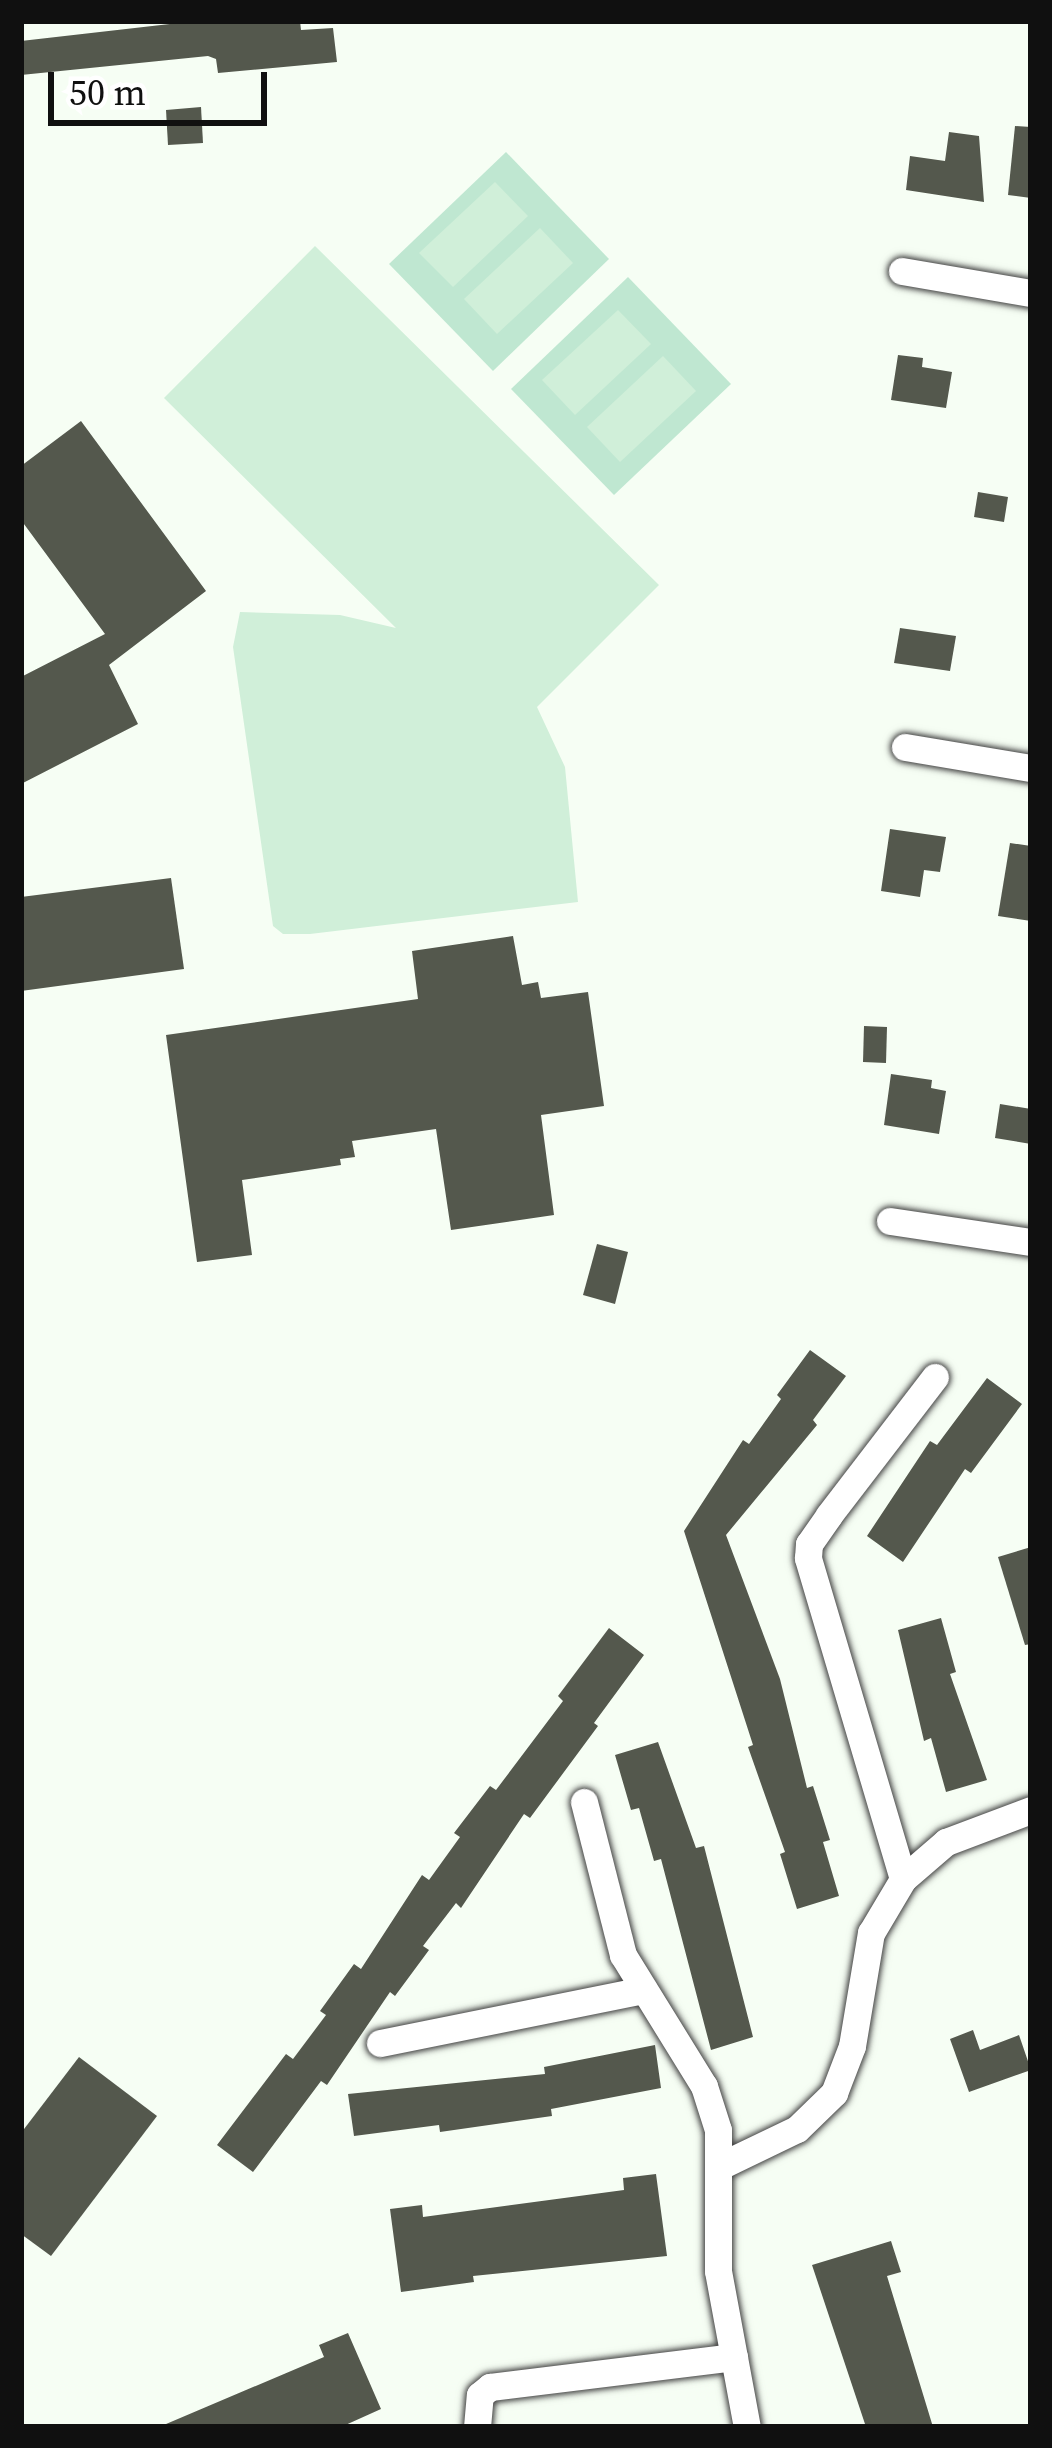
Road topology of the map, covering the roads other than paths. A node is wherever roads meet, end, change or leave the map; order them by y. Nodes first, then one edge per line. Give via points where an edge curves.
1 (902, 271) dead end
2 (1031, 293) edge
3 (905, 747) dead end
4 (1031, 768) edge
5 (890, 1221) dead end
6 (1031, 1242) edge
7 (935, 1377) dead end
8 (584, 1802) dead end
9 (1031, 1810) edge
10 (903, 1880) junction
11 (644, 1990) junction
12 (380, 2043) dead end
13 (720, 2166) junction
14 (734, 2357) junction
15 (477, 2427) edge
16 (747, 2427) edge

1 - 2 street
3 - 4 street
5 - 6 street
7 - 10 street via 829,1515 808,1558
8 - 11 street via 623,1955
9 - 10 street via 946,1842
10 - 13 street via 871,1933 852,2046 834,2093 797,2129
11 - 12 street
11 - 13 street via 704,2086
13 - 14 street via 718,2271
14 - 15 street via 490,2387 480,2395
14 - 16 street

